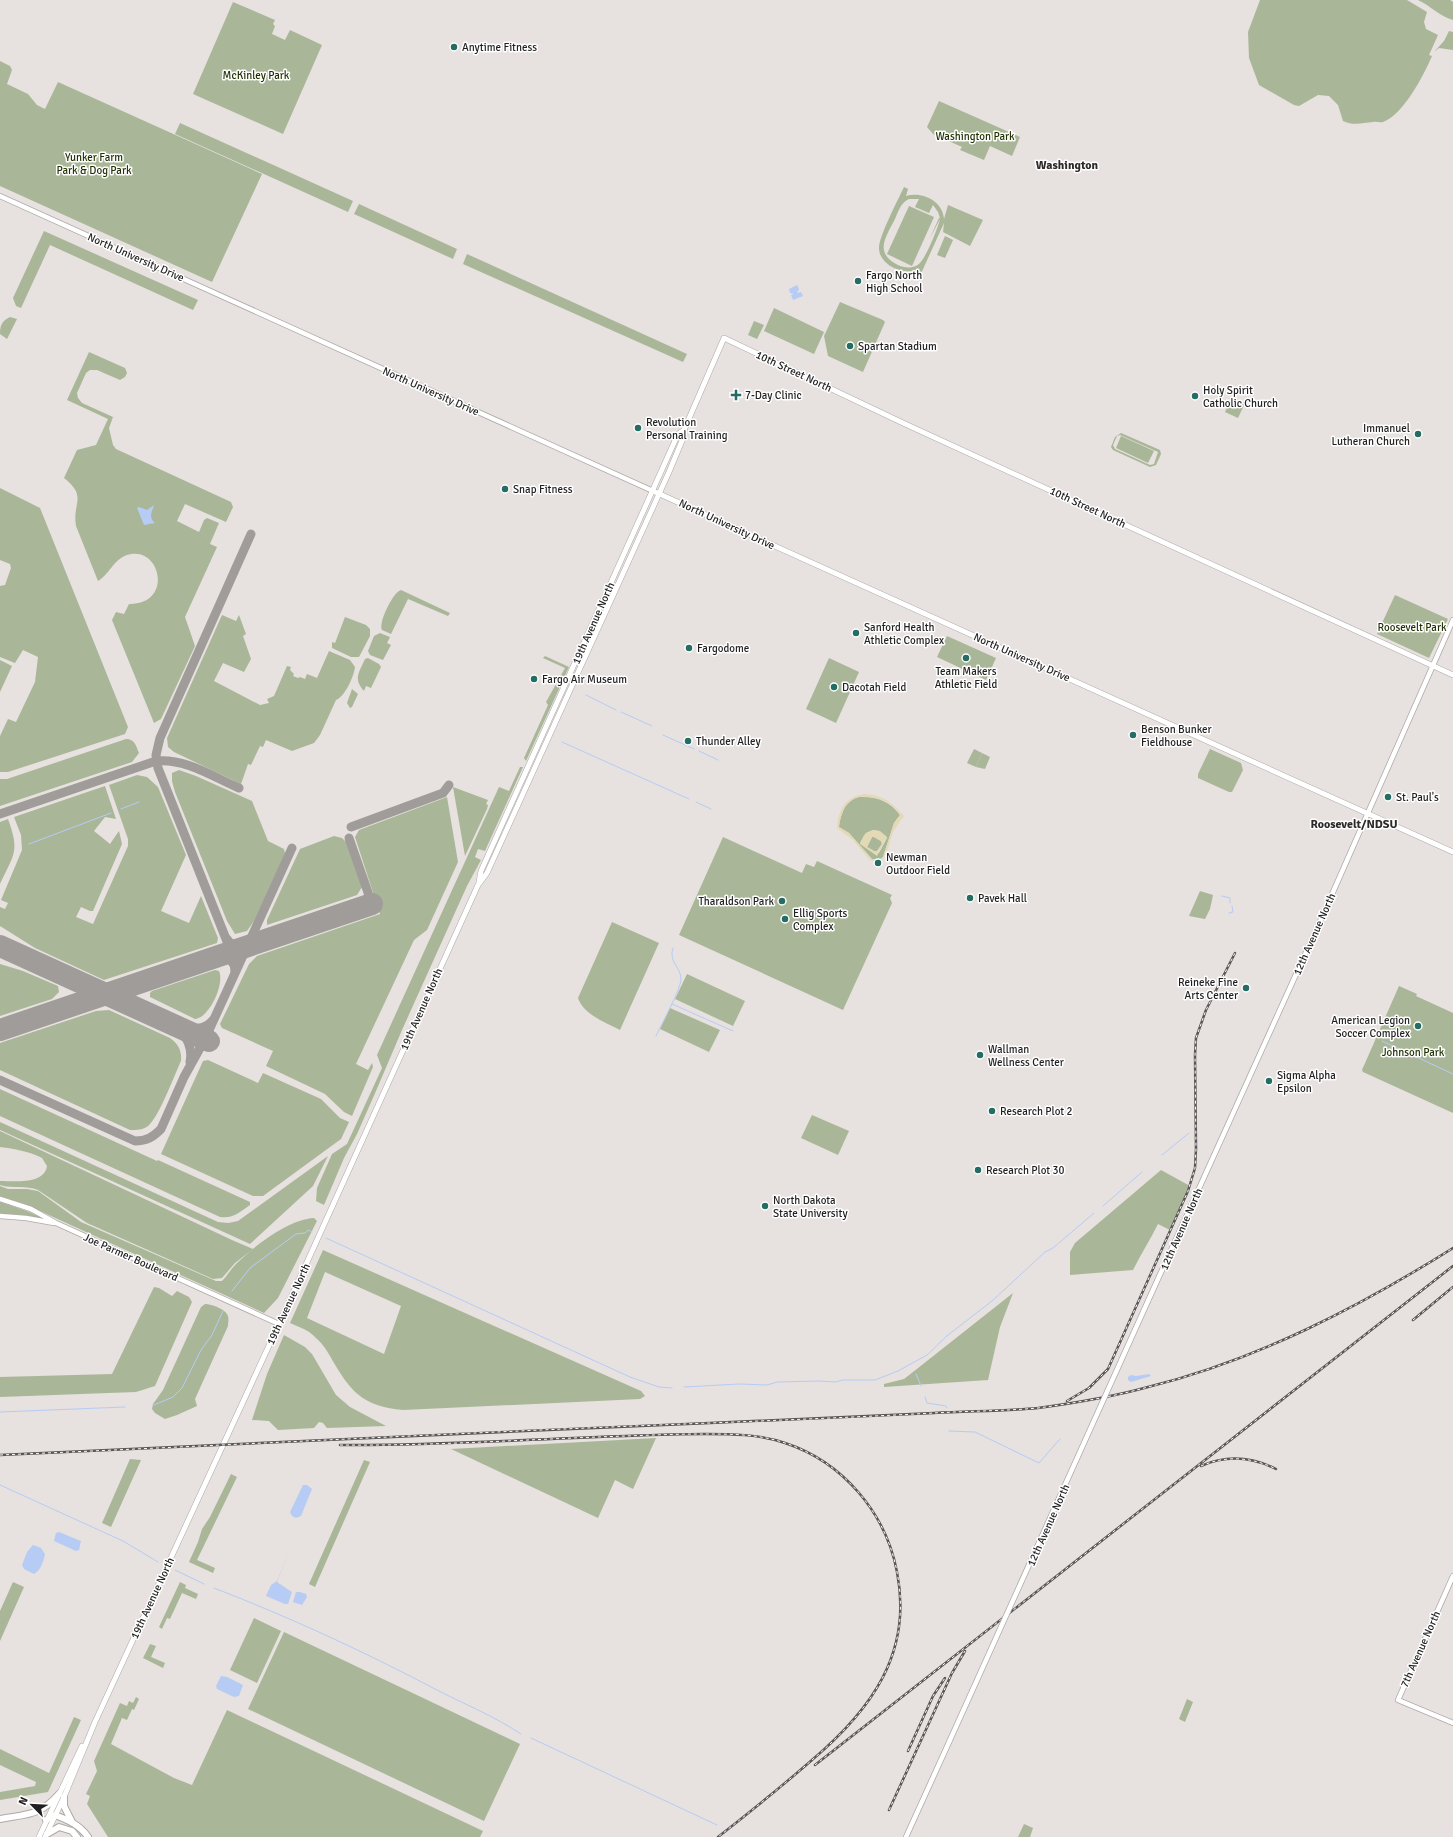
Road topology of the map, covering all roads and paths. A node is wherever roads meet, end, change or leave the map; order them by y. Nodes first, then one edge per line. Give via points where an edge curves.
1 (0, 196) edge
2 (724, 338) joint
3 (684, 430) junction
4 (653, 491) junction
5 (659, 493) junction
6 (610, 585) junction
7 (1453, 620) edge
8 (600, 623) junction
9 (1433, 666) junction
10 (1453, 676) edge
11 (1367, 814) junction
12 (1453, 852) edge
13 (478, 885) junction
14 (0, 1199) edge
15 (0, 1216) edge
16 (56, 1223) junction
17 (279, 1324) junction
18 (1453, 1576) edge
19 (1453, 1723) edge
20 (61, 1795) junction
21 (56, 1815) junction
22 (0, 1819) edge
23 (46, 1820) junction
24 (72, 1822) junction
25 (46, 1836) edge
26 (39, 1837) edge
27 (77, 1837) edge
28 (88, 1837) edge
29 (906, 1837) edge

1 - 4 main road, North University Drive
2 - 3 main road, 19th Avenue North
2 - 9 main road, 10th Street North
3 - 4 main road, 19th Avenue North via 678,434
3 - 5 main road, 19th Avenue North via 684,436
4 - 5 main road, North University Drive
4 - 6 main road, 19th Avenue North
5 - 8 main road, 19th Avenue North
5 - 11 main road, North University Drive
6 - 8 main road via 612,590
6 - 13 main road, 19th Avenue North via 481,871
7 - 9 main road, 12th Avenue North
8 - 13 main road, 19th Avenue North via 487,873
9 - 10 main road, 10th Street North
9 - 11 main road, 12th Avenue North
11 - 12 main road, North University Drive
11 - 29 main road, 12th Avenue North, bridge
13 - 17 main road, 19th Avenue North
14 - 16 main road, Joe Parmer Boulevard via 31,1209
15 - 16 main road, Joe Parmer Boulevard
16 - 17 main road, Joe Parmer Boulevard
17 - 20 main road, 19th Avenue North
18 - 19 main road, 7th Avenue North via 1398,1700
20 - 21 main road, 19th Avenue North
20 - 22 highway via 38,1812
20 - 23 main road, 19th Avenue North
20 - 24 highway
21 - 23 highway
21 - 24 highway
21 - 25 main road, 19th Avenue North
23 - 26 main road, 19th Avenue North
24 - 28 highway
25 - 27 highway via 59,1827 72,1831

